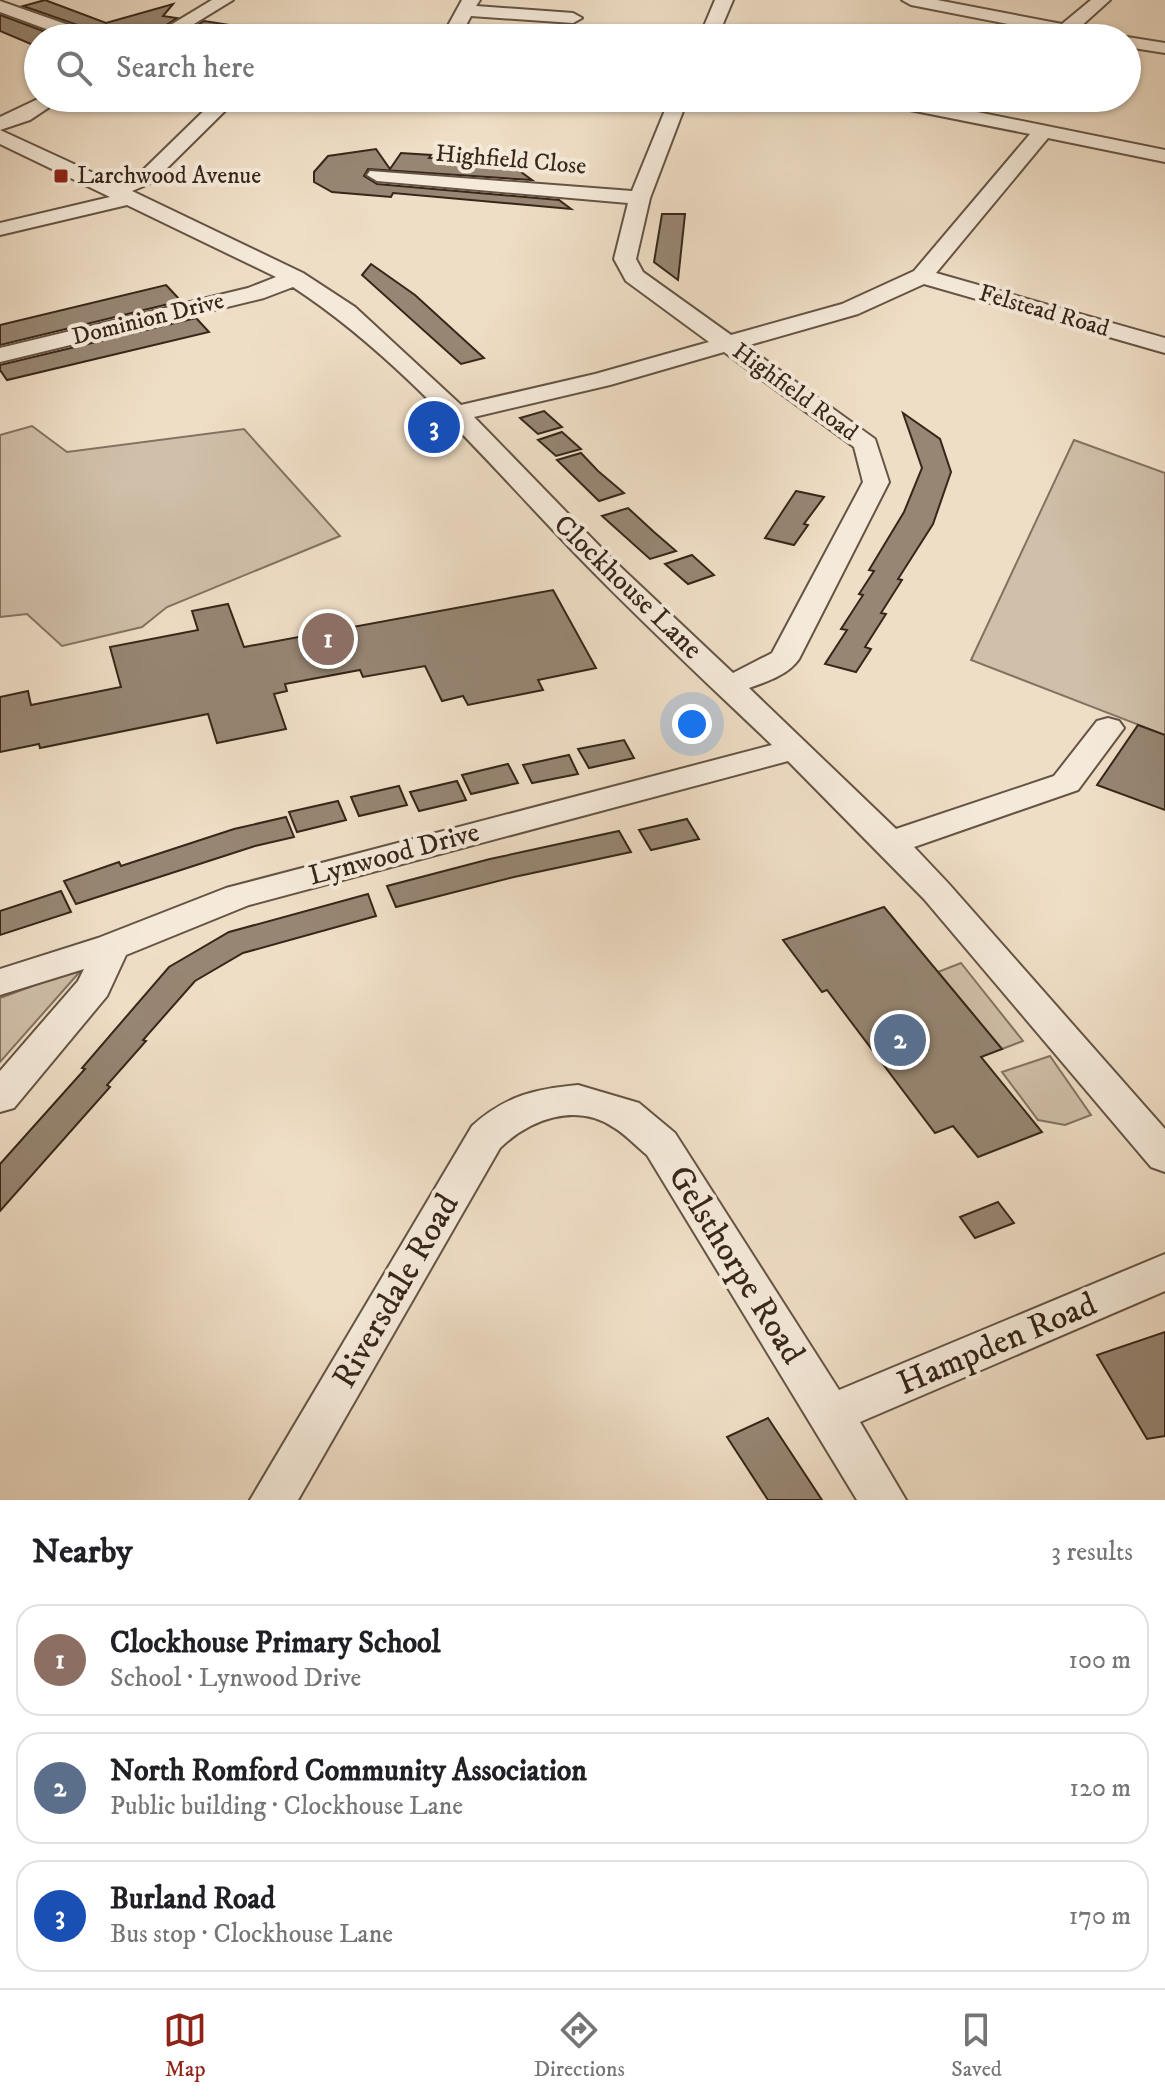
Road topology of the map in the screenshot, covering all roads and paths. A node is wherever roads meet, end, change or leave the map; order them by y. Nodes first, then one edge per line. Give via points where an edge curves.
1 (224, 0) edge
2 (724, 0) edge
3 (911, 0) edge
4 (1101, 0) edge
5 (468, 5) edge
6 (0, 6) edge
7 (573, 18) dead end
8 (50, 24) edge
9 (182, 24) edge
10 (458, 24) edge
11 (714, 24) edge
12 (1035, 24) edge
13 (1073, 24) edge
14 (1141, 44) edge
15 (1165, 48) edge
16 (30, 112) edge
17 (214, 112) edge
18 (674, 112) edge
19 (947, 112) edge
20 (0, 124) edge
21 (1043, 132) junction
22 (0, 136) edge
23 (1165, 156) edge
24 (377, 175) dead end
25 (124, 194) junction
26 (640, 198) junction
27 (0, 229) edge
28 (922, 276) junction
29 (295, 278) junction
30 (730, 345) junction
31 (1165, 346) edge
32 (0, 355) edge
33 (456, 414) junction
34 (728, 685) junction
35 (1108, 728) dead end
36 (795, 749) junction
37 (888, 844) junction
38 (111, 947) junction
39 (0, 982) edge
40 (0, 1097) edge
41 (539, 1104) joint
42 (1165, 1156) edge
43 (1165, 1272) edge
44 (828, 1415) junction
45 (273, 1500) edge
46 (883, 1500) edge

1 - 9 street
2 - 11 street
3 - 12 street
4 - 13 street
5 - 7 street
5 - 10 street
6 - 8 street
14 - 15 street
16 - 20 street
17 - 25 street
18 - 26 street, Highfield Road
19 - 21 street
21 - 23 street
21 - 28 street
22 - 25 street, Clockhouse Lane
24 - 26 street, Highfield Close
25 - 27 street
25 - 29 street, Clockhouse Lane
26 - 30 street, Highfield Road via 625,259 634,276
28 - 30 street via 850,309
28 - 31 street, Felstead Road
29 - 32 street, Dominion Drive via 256,293
29 - 33 street, Clockhouse Lane via 347,312
30 - 33 street
30 - 34 street, Highfield Road via 866,444 876,482 784,659
33 - 34 street, Clockhouse Lane
34 - 36 street, Clockhouse Lane
35 - 37 street via 1066,783
36 - 37 street, Clockhouse Lane
36 - 38 street, Lynwood Drive via 238,896
37 - 42 street, Clockhouse Lane via 936,891
38 - 39 street, Lynwood Drive
38 - 40 street via 94,987
41 - 44 street, Gelsthorpe Road via 578,1100 625,1114 661,1144
41 - 45 street, Riversdale Road via 505,1119 486,1137
43 - 44 street, Hampden Road
44 - 46 street, Gelsthorpe Road

